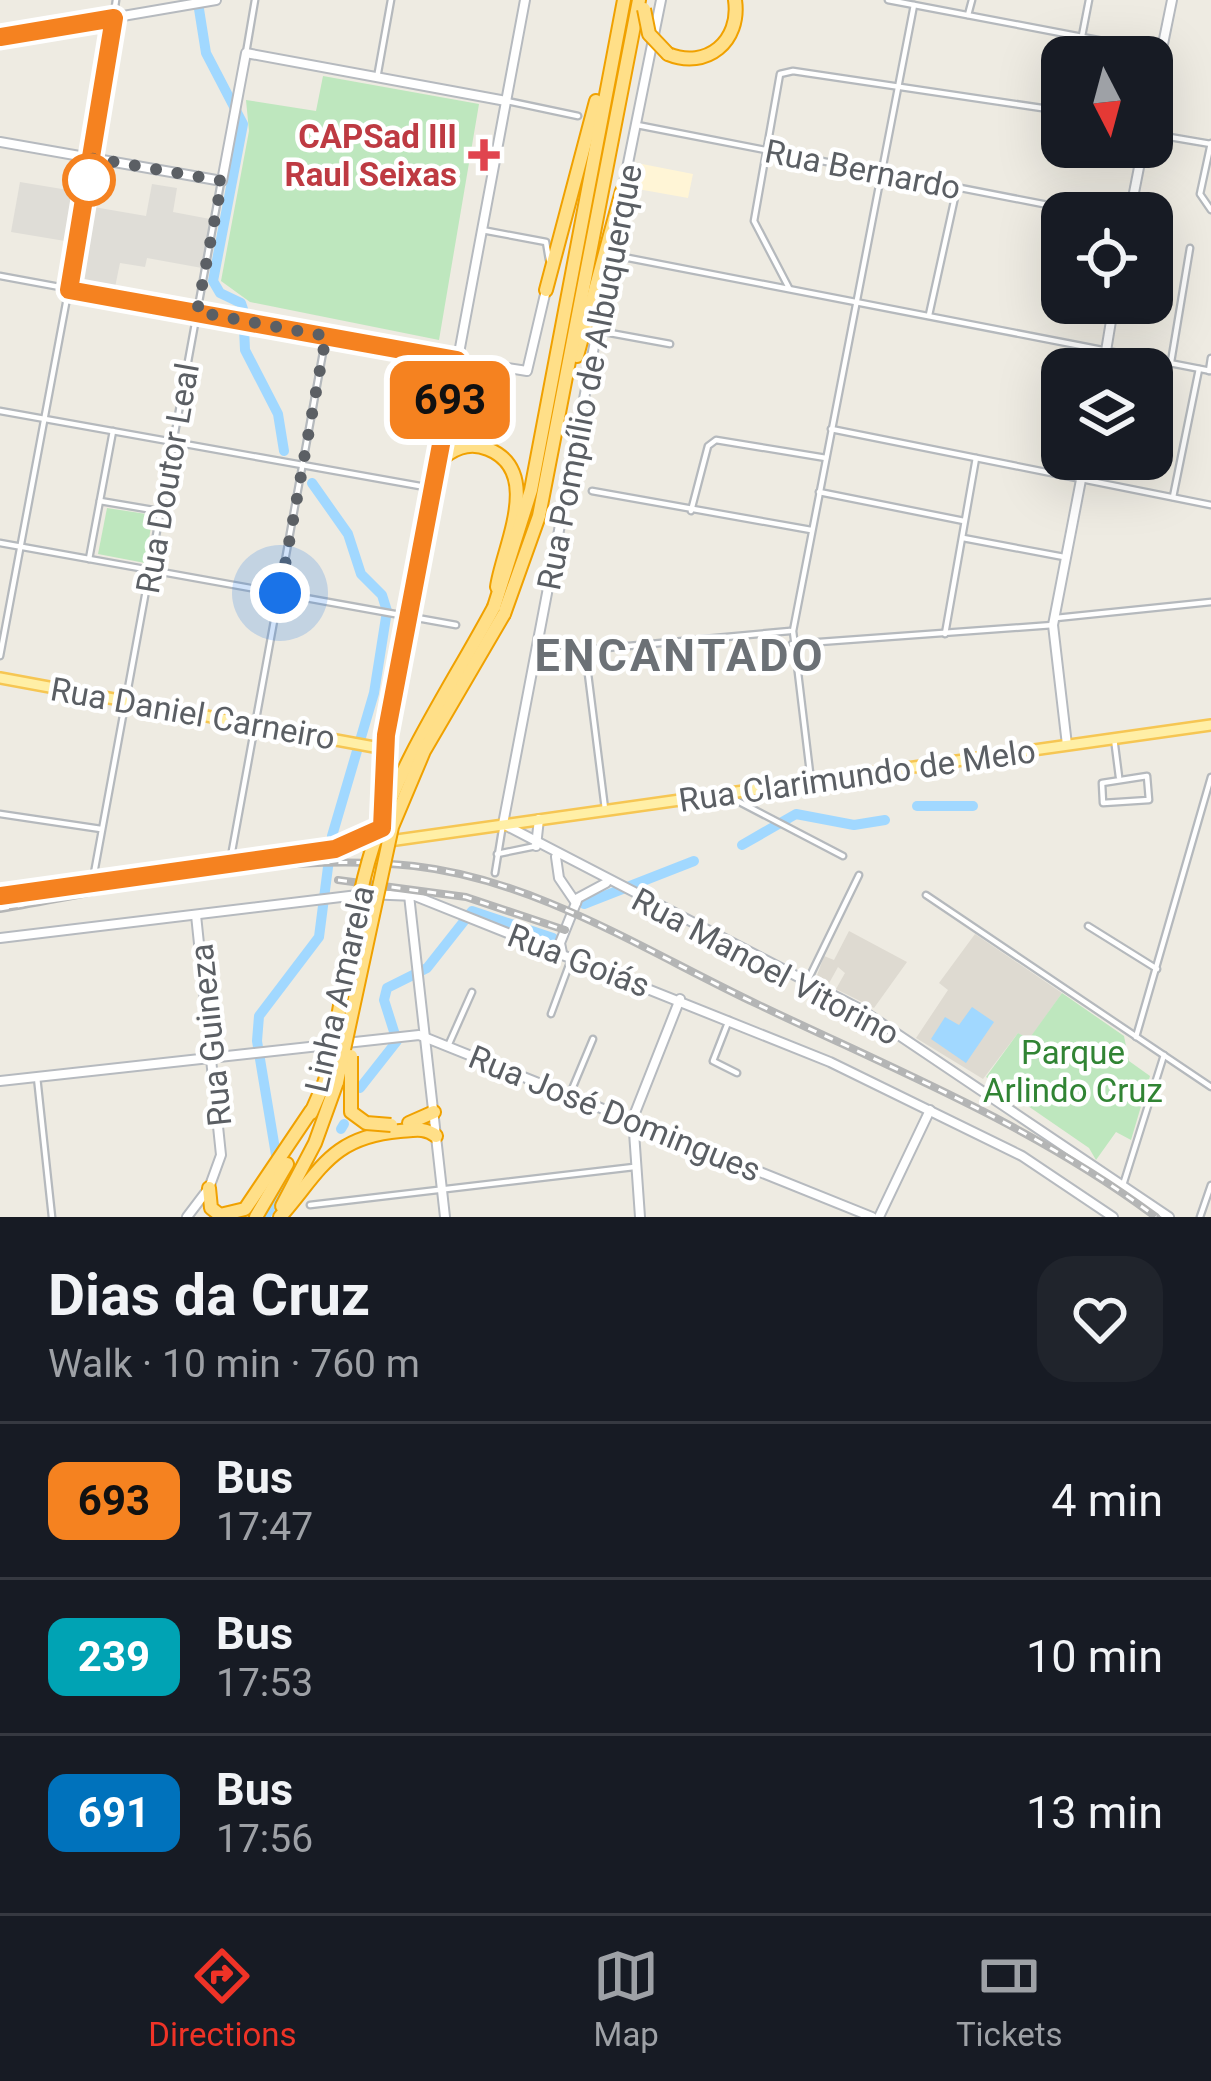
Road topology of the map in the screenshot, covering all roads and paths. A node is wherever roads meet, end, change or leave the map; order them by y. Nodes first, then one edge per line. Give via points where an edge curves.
1 (116, 0) edge
2 (216, 0) edge
3 (255, 0) edge
4 (391, 0) edge
5 (524, 0) edge
6 (624, 0) edge
7 (661, 0) edge
8 (888, 0) edge
9 (972, 0) edge
10 (1089, 0) edge
11 (1172, 0) edge
12 (904, 2) edge
13 (642, 3) edge
14 (736, 4) edge
15 (914, 5) junction
16 (968, 15) junction
17 (114, 18) junction
18 (1082, 36) joint
19 (1165, 36) edge
20 (0, 38) edge
21 (615, 43) junction
22 (246, 53) junction
23 (377, 78) junction
24 (899, 90) junction
25 (506, 101) junction
26 (1041, 108) edge
27 (578, 116) dead end
28 (637, 125) junction
29 (1173, 137) edge
30 (0, 142) edge
31 (1211, 143) edge
32 (764, 150) junction
33 (93, 158) junction
34 (881, 173) junction
35 (222, 181) junction
36 (957, 188) junction
37 (622, 191) junction
38 (1041, 204) edge
39 (1211, 209) edge
40 (482, 230) junction
41 (1190, 248) dead end
42 (613, 255) junction
43 (0, 276) edge
44 (789, 288) junction
45 (69, 290) junction
46 (546, 290) junction
47 (857, 301) junction
48 (197, 312) junction
49 (929, 315) junction
50 (597, 331) junction
51 (326, 336) junction
52 (670, 344) dead end
53 (460, 346) junction
54 (1091, 348) edge
55 (1173, 350) edge
56 (1211, 358) edge
57 (457, 360) junction
58 (1173, 362) edge
59 (474, 364) junction
60 (1199, 369) junction
61 (1210, 371) edge
62 (560, 409) junction
63 (0, 411) edge
64 (44, 419) junction
65 (831, 429) junction
66 (112, 431) junction
67 (172, 442) junction
68 (826, 458) junction
69 (976, 458) junction
70 (437, 463) junction
71 (302, 466) junction
72 (1041, 472) edge
73 (1081, 480) joint
74 (432, 488) junction
75 (592, 491) dead end
76 (819, 492) junction
77 (1173, 496) junction
78 (100, 501) junction
79 (1211, 505) edge
80 (160, 511) junction
81 (692, 512) junction
82 (964, 521) junction
83 (812, 530) junction
84 (961, 538) junction
85 (0, 543) edge
86 (21, 547) junction
87 (1064, 557) junction
88 (89, 559) junction
89 (150, 570) junction
90 (280, 593) junction
91 (1211, 602) edge
92 (498, 607) junction
93 (409, 617) junction
94 (1054, 622) junction
95 (456, 625) dead end
96 (793, 631) junction
97 (945, 634) junction
98 (539, 641) junction
99 (792, 644) junction
100 (585, 650) junction
101 (0, 656) edge
102 (0, 678) edge
103 (124, 701) junction
104 (256, 724) junction
105 (1211, 724) edge
106 (1114, 738) junction
107 (1067, 745) junction
108 (385, 749) junction
109 (1119, 777) junction
110 (1211, 777) edge
111 (811, 781) junction
112 (723, 794) junction
113 (604, 809) junction
114 (0, 814) edge
115 (539, 819) junction
116 (385, 824) junction
117 (502, 824) junction
118 (101, 830) junction
119 (418, 836) junction
120 (536, 846) junction
121 (330, 849) junction
122 (497, 854) junction
123 (555, 856) junction
124 (843, 856) dead end
125 (230, 864) junction
126 (495, 873) dead end
127 (859, 875) dead end
128 (611, 884) junction
129 (92, 885) junction
130 (409, 895) junction
131 (0, 896) edge
132 (926, 896) dead end
133 (576, 903) junction
134 (196, 915) junction
135 (1088, 926) dead end
136 (0, 938) edge
137 (565, 951) junction
138 (1157, 969) junction
139 (806, 982) junction
140 (472, 992) dead end
141 (680, 999) junction
142 (551, 1013) dead end
143 (351, 1019) junction
144 (729, 1020) junction
145 (424, 1036) junction
146 (1136, 1037) junction
147 (593, 1039) dead end
148 (448, 1046) junction
149 (1164, 1055) junction
150 (212, 1057) junction
151 (737, 1073) dead end
152 (37, 1077) junction
153 (0, 1081) edge
154 (331, 1082) junction
155 (1211, 1087) edge
156 (570, 1094) junction
157 (311, 1111) junction
158 (924, 1111) junction
159 (434, 1112) junction
160 (633, 1118) junction
161 (436, 1136) junction
162 (634, 1167) junction
163 (1123, 1185) junction
164 (1211, 1185) edge
165 (209, 1188) junction
166 (442, 1190) junction
167 (310, 1205) dead end
168 (1101, 1207) junction
169 (52, 1217) edge
170 (187, 1217) edge
171 (256, 1217) edge
172 (277, 1217) edge
173 (445, 1217) edge
174 (640, 1217) edge
175 (876, 1217) edge
176 (1094, 1217) edge
177 (1113, 1217) edge
178 (1169, 1217) edge
179 (1201, 1217) edge

1 - 17 street
2 - 17 street
3 - 22 street, Rua Doutor Leal
4 - 23 street
5 - 25 street
6 - 21 highway, Linha Amarela
7 - 28 street, Rua Pompílio de Albuquerque
8 - 12 street
9 - 16 street
10 - 18 street
11 - 19 street
12 - 15 street
13 - 14 highway, bridge via 649,34 685,59 714,52 731,34
13 - 62 highway, Linha Amarela
15 - 16 street
15 - 24 street
16 - 18 street
17 - 20 street
17 - 33 street
21 - 46 highway
21 - 92 highway, Linha Amarela via 532,490
22 - 23 street
22 - 35 street, Rua Doutor Leal
23 - 25 street
24 - 26 street
24 - 32 street via 793,71 778,78
24 - 34 street
25 - 27 street
25 - 40 street
28 - 32 street, Rua Bernardo
28 - 37 street, Rua Pompílio de Albuquerque
29 - 31 street
30 - 33 street
31 - 39 street via 1200,194
32 - 34 street, Rua Bernardo
32 - 44 street via 755,227
33 - 35 street
33 - 45 street
34 - 36 street, Rua Bernardo
34 - 47 street
35 - 48 street, Rua Doutor Leal
36 - 38 street, Rua Bernardo
36 - 49 street
37 - 42 street, Rua Pompílio de Albuquerque
37 - 62 highway
40 - 46 street via 548,244
40 - 53 street
41 - 55 street
42 - 44 street
42 - 50 street, Rua Pompílio de Albuquerque
43 - 45 street
44 - 47 street
45 - 48 street
45 - 64 street
46 - 59 street via 532,364 521,372
47 - 49 street
47 - 65 street
48 - 51 street
48 - 67 street, Rua Doutor Leal
49 - 54 street
50 - 52 street
50 - 98 street, Rua Pompílio de Albuquerque
51 - 57 street
51 - 71 street
53 - 57 street
53 - 59 street
56 - 61 street
57 - 59 street
57 - 70 street
58 - 60 street
60 - 61 street
60 - 77 street
62 - 92 highway, Linha Amarela via 534,536
63 - 64 street
64 - 66 street
64 - 86 street
65 - 68 street
65 - 69 street
66 - 67 street
66 - 78 street
67 - 71 street
67 - 80 street, Rua Doutor Leal
68 - 76 street
68 - 81 street via 719,440 708,446
69 - 72 street
69 - 82 street
70 - 74 street
70 - 92 highway via 476,446 510,468 516,503
71 - 74 street
71 - 90 street
73 - 77 street
73 - 87 street
74 - 93 street
75 - 81 street
76 - 82 street
76 - 83 street
77 - 79 street
78 - 80 street
78 - 88 street
80 - 89 street, Rua Doutor Leal
81 - 83 street
82 - 84 street
83 - 96 street
84 - 87 street
84 - 97 street
85 - 86 street
86 - 88 street
86 - 101 street
87 - 94 street
88 - 89 street
89 - 90 street
89 - 103 street, Rua Doutor Leal
90 - 93 street
90 - 104 street
91 - 94 street
92 - 143 highway, Linha Amarela, bridge via 399,809
92 - 154 highway, Linha Amarela, bridge via 414,745 382,821 364,875
93 - 95 street
93 - 108 street
94 - 97 street
94 - 107 street
96 - 99 street
96 - 100 street
97 - 99 street
98 - 100 street
98 - 117 street, Rua Pompílio de Albuquerque
99 - 111 street
100 - 113 street
102 - 103 main road, Rua Daniel Carneiro
103 - 104 main road, Rua Daniel Carneiro
103 - 118 street, Rua Doutor Leal
104 - 108 main road, Rua Daniel Carneiro
104 - 125 street
105 - 106 main road, Rua Clarimundo de Melo
106 - 107 main road, Rua Clarimundo de Melo
106 - 109 street
107 - 111 main road, Rua Clarimundo de Melo
108 - 116 main road
109 - 109 street via 1148,776 1150,800 1104,805 1101,784
110 - 138 street
111 - 112 main road, Rua Clarimundo de Melo
112 - 113 main road, Rua Clarimundo de Melo
112 - 124 street
113 - 115 main road, Rua Clarimundo de Melo
114 - 118 street
115 - 117 main road, Rua Clarimundo de Melo
115 - 120 street
116 - 119 main road
116 - 121 main road via 370,838
117 - 119 main road, Rua Clarimundo de Melo
117 - 120 street, Rua Manoel Vitorino
117 - 122 street
118 - 129 street, Rua Doutor Leal
119 - 121 main road, Rua Clarimundo de Melo
120 - 122 street
120 - 123 street, Rua Manoel Vitorino
121 - 125 main road, Rua Clarimundo de Melo
122 - 126 street
123 - 128 street, Rua Manoel Vitorino
123 - 133 street
125 - 129 main road, Rua Clarimundo de Melo
127 - 139 street
128 - 133 street
128 - 139 street, Rua Manoel Vitorino
129 - 131 main road, Rua Clarimundo de Melo
130 - 134 street, Rua Goiás
130 - 137 street, Rua Goiás
130 - 145 street
132 - 146 street
133 - 137 street
134 - 136 street, Rua Goiás
134 - 150 street, Rua Guineza
135 - 138 street
137 - 141 street, Rua Goiás
137 - 142 street
138 - 146 street
139 - 163 street, Rua Manoel Vitorino via 860,1009
140 - 148 street
141 - 144 street, Rua Goiás
141 - 160 street
143 - 154 highway, Linha Amarela, bridge
143 - 159 highway, bridge via 351,1112 366,1123 392,1124
144 - 151 street via 713,1060
144 - 158 street, Rua Goiás
145 - 148 street, Rua José Domingues
145 - 150 street
145 - 159 street
146 - 149 street
147 - 156 street
148 - 156 street, Rua José Domingues
149 - 155 street
149 - 163 street
150 - 152 street
150 - 165 street, Rua Guineza via 221,1155
152 - 153 street
152 - 169 street
154 - 157 highway, Linha Amarela
154 - 172 highway, Linha Amarela via 315,1143
156 - 160 street, Rua José Domingues
157 - 165 highway via 245,1209 220,1215
157 - 171 highway, Linha Amarela
158 - 168 street, Rua Goiás via 1051,1172
158 - 175 street
159 - 161 street
160 - 162 street
160 - 175 street, Rua José Domingues
161 - 166 street
161 - 172 highway via 422,1129 350,1140
162 - 166 street
162 - 174 street
163 - 178 street, Rua Manoel Vitorino
164 - 179 street
165 - 170 street, Rua Guineza
166 - 167 street
166 - 173 street
168 - 176 street
168 - 177 street, Rua Goiás

